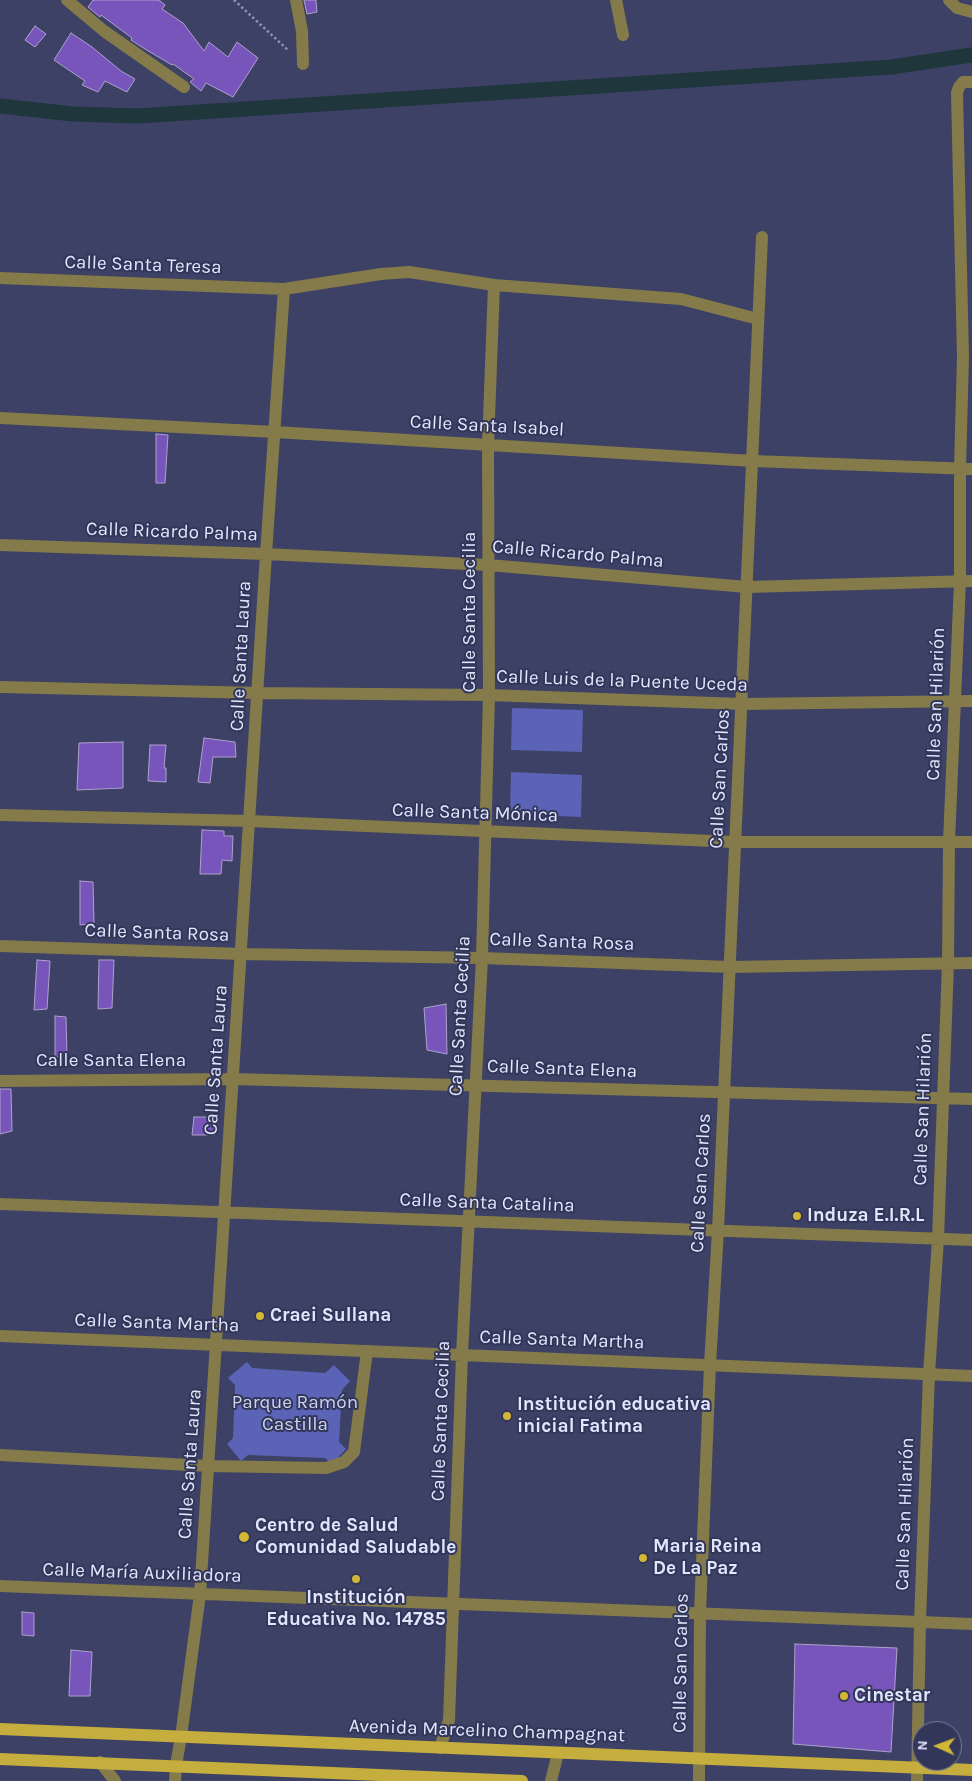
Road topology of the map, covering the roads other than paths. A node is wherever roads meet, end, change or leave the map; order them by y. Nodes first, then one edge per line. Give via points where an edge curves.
1 (68, 0) edge
2 (296, 0) edge
3 (616, 0) edge
4 (949, 0) edge
5 (972, 12) edge
6 (622, 36) dead end
7 (303, 64) road end
8 (972, 82) edge
9 (184, 87) dead end
10 (967, 219) edge
11 (762, 237) dead end
12 (0, 278) edge
13 (494, 284) junction
14 (284, 289) junction
15 (758, 319) junction
16 (967, 356) edge
17 (0, 418) edge
18 (275, 432) junction
19 (488, 445) junction
20 (753, 460) junction
21 (966, 469) edge
22 (0, 545) edge
23 (266, 554) junction
24 (488, 565) junction
25 (966, 581) edge
26 (747, 587) junction
27 (0, 687) edge
28 (258, 693) junction
29 (489, 695) junction
30 (954, 701) junction
31 (972, 701) edge
32 (742, 704) junction
33 (0, 815) edge
34 (250, 821) junction
35 (486, 832) junction
36 (736, 842) junction
37 (949, 842) junction
38 (972, 842) edge
39 (0, 946) edge
40 (242, 954) junction
41 (482, 958) junction
42 (948, 962) junction
43 (972, 963) edge
44 (730, 967) junction
45 (233, 1079) junction
46 (0, 1081) edge
47 (476, 1086) junction
48 (724, 1092) junction
49 (942, 1098) junction
50 (972, 1099) edge
51 (0, 1204) edge
52 (225, 1212) junction
53 (470, 1221) junction
54 (718, 1230) junction
55 (938, 1239) junction
56 (972, 1240) edge
57 (0, 1336) edge
58 (216, 1345) junction
59 (367, 1351) junction
60 (462, 1355) junction
61 (710, 1365) junction
62 (929, 1374) junction
63 (972, 1376) edge
64 (0, 1455) edge
65 (209, 1466) junction
66 (0, 1586) edge
67 (200, 1594) junction
68 (454, 1602) junction
69 (700, 1613) junction
70 (920, 1622) junction
71 (972, 1624) edge
72 (0, 1729) edge
73 (181, 1737) junction
74 (440, 1748) junction
75 (558, 1753) junction
76 (0, 1759) edge
77 (699, 1759) junction
78 (100, 1762) junction
79 (176, 1765) junction
80 (972, 1770) edge
81 (917, 1775) edge
82 (426, 1779) edge
83 (115, 1781) edge
84 (175, 1781) edge
85 (522, 1781) edge
86 (551, 1781) edge
87 (698, 1781) edge

1 - 9 street via 104,31
2 - 7 street via 302,31
3 - 6 street
4 - 5 street via 957,8
8 - 10 street, Calle San Hilarión via 963,82 957,94
10 - 16 street, Calle San Hilarión
11 - 15 street, Calle San Carlos
12 - 14 street, Calle Santa Teresa
13 - 14 street, Calle Santa Teresa via 409,272
13 - 15 street, Calle Santa Teresa via 681,299
13 - 19 street, Calle Santa Cecilia
14 - 18 street, Calle Santa Laura
15 - 20 street, Calle San Carlos
16 - 21 street, Calle San Hilarión
17 - 18 street, Calle Santa Isabel
18 - 19 street, Calle Santa Isabel
18 - 23 street, Calle Santa Laura
19 - 20 street, Calle Santa Isabel
19 - 24 street, Calle Santa Cecilia
20 - 21 street, Calle Santa Isabel
20 - 26 street, Calle San Carlos
21 - 25 street, Calle San Hilarión
22 - 23 street, Calle Ricardo Palma
23 - 24 street, Calle Ricardo Palma
23 - 28 street, Calle Santa Laura
24 - 26 street, Calle Ricardo Palma
24 - 29 street, Calle Santa Cecilia
25 - 26 street, Calle Ricardo Palma
25 - 30 street, Calle San Hilarión
26 - 32 street, Calle San Carlos
27 - 28 street, Calle Luis de la Puente Uceda
28 - 29 street, Calle Luis de la Puente Uceda
28 - 34 street, Calle Santa Laura
29 - 32 street, Calle Luis de la Puente Uceda
29 - 35 street, Calle Santa Cecilia
30 - 31 street, Calle Luis de la Puente Uceda
30 - 32 street, Calle Luis de la Puente Uceda
30 - 37 street, Calle San Hilarión
32 - 36 street, Calle San Carlos
33 - 34 street, Calle Santa Mónica
34 - 35 street, Calle Santa Mónica
34 - 40 street, Calle Santa Laura
35 - 36 street, Calle Santa Mónica
35 - 41 street, Calle Santa Cecilia
36 - 37 street, Calle Santa Mónica
36 - 44 street, Calle San Carlos
37 - 38 street, Calle Santa Mónica
37 - 42 street, Calle San Hilarión
39 - 40 street, Calle Santa Rosa
40 - 41 street, Calle Santa Rosa
40 - 45 street, Calle Santa Laura
41 - 44 street, Calle Santa Rosa
41 - 47 street, Calle Santa Cecilia
42 - 43 street, Calle Santa Rosa
42 - 44 street, Calle Santa Rosa
42 - 49 street, Calle San Hilarión
44 - 48 street, Calle San Carlos
45 - 46 street, Calle Santa Elena
45 - 47 street, Calle Santa Elena
45 - 52 street, Calle Santa Laura
47 - 48 street, Calle Santa Elena
47 - 53 street, Calle Santa Cecilia
48 - 49 street, Calle Santa Elena
48 - 54 street, Calle San Carlos
49 - 50 street, Calle Santa Elena
49 - 55 street, Calle San Hilarión
51 - 52 street, Calle Santa Catalina
52 - 53 street, Calle Santa Catalina
52 - 58 street, Calle Santa Laura
53 - 54 street, Calle Santa Catalina
53 - 60 street, Calle Santa Cecilia
54 - 55 street, Calle Santa Catalina
54 - 61 street, Calle San Carlos
55 - 56 street, Calle Santa Catalina
55 - 62 street, Calle San Hilarión
57 - 58 street, Calle Santa Martha
58 - 59 street, Calle Santa Martha
58 - 65 street, Calle Santa Laura
59 - 60 street, Calle Santa Martha
59 - 65 street via 354,1452 344,1462 326,1468
60 - 61 street, Calle Santa Martha
60 - 68 street, Calle Santa Cecilia
61 - 62 street, Calle Santa Martha
61 - 69 street, Calle San Carlos
62 - 63 street, Calle Santa Martha
62 - 70 street, Calle San Hilarión
64 - 65 street
65 - 67 street, Calle Santa Laura
66 - 67 street, Calle María Auxiliadora
67 - 68 street, Calle María Auxiliadora
67 - 73 street, Calle Santa Laura
68 - 69 street, Calle María Auxiliadora
68 - 74 street, Calle Santa Cecilia via 449,1720
69 - 70 street, Calle María Auxiliadora
69 - 77 street, Calle San Carlos
70 - 71 street, Calle María Auxiliadora
70 - 81 street, Calle San Hilarión
72 - 73 main road, Avenida Marcelino Champagnat
73 - 74 main road, Avenida Marcelino Champagnat
73 - 79 street, Calle Santa Laura
74 - 75 main road, Avenida Marcelino Champagnat
75 - 77 main road, Avenida Marcelino Champagnat
75 - 86 street
76 - 78 main road
77 - 81 main road, Avenida Marcelino Champagnat
77 - 87 street, Calle San Carlos
78 - 79 main road
78 - 83 street
79 - 82 main road
79 - 84 street, Calle Santa Laura
80 - 81 main road, Avenida Marcelino Champagnat
82 - 85 main road

